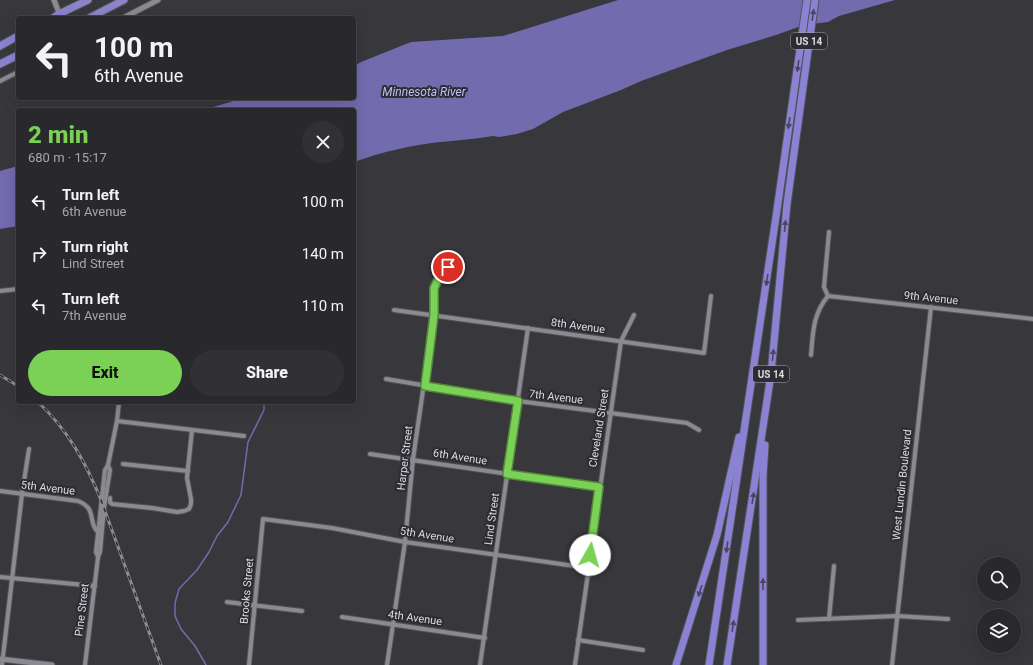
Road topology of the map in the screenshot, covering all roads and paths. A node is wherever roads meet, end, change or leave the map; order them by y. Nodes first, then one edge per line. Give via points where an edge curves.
1 (54, 0) edge
2 (88, 0) edge
3 (124, 0) edge
4 (158, 0) edge
5 (807, 0) edge
6 (815, 0) edge
7 (58, 16) edge
8 (60, 16) edge
9 (93, 16) edge
10 (127, 16) edge
11 (16, 37) edge
12 (0, 46) edge
13 (16, 56) edge
14 (0, 64) edge
15 (16, 73) edge
16 (0, 81) edge
17 (829, 232) dead end
18 (456, 260) dead end
19 (16, 289) edge
20 (0, 291) edge
21 (710, 296) dead end
22 (828, 296) junction
23 (931, 307) junction
24 (394, 310) dead end
25 (434, 315) junction
26 (634, 315) dead end
27 (1033, 319) edge
28 (528, 328) junction
29 (621, 341) junction
30 (811, 355) dead end
31 (771, 374) junction
32 (386, 379) dead end
33 (425, 386) junction
34 (518, 401) junction
35 (119, 404) edge
36 (749, 404) junction
37 (610, 413) junction
38 (117, 420) junction
39 (192, 430) junction
40 (699, 430) dead end
41 (244, 436) dead end
42 (29, 449) dead end
43 (370, 454) dead end
44 (413, 459) junction
45 (123, 464) dead end
46 (108, 465) junction
47 (188, 471) junction
48 (507, 474) junction
49 (599, 487) junction
50 (0, 491) edge
51 (22, 494) junction
52 (110, 498) dead end
53 (263, 519) joint
54 (98, 532) junction
55 (405, 542) junction
56 (496, 555) junction
57 (98, 557) junction
58 (834, 566) dead end
59 (589, 568) junction
60 (0, 576) edge
61 (12, 578) junction
62 (94, 586) junction
63 (227, 602) dead end
64 (256, 605) junction
65 (302, 611) dead end
66 (896, 616) junction
67 (342, 617) dead end
68 (829, 619) junction
69 (948, 619) dead end
70 (798, 620) dead end
71 (393, 624) junction
72 (484, 638) junction
73 (578, 640) junction
74 (643, 650) dead end
75 (2, 661) edge
76 (52, 665) edge
77 (85, 665) edge
78 (249, 665) edge
79 (387, 665) edge
80 (480, 665) edge
81 (574, 665) edge
82 (676, 665) edge
83 (709, 665) edge
84 (727, 665) edge
85 (763, 665) edge
86 (892, 665) edge

1 - 7 street
2 - 8 highway
3 - 9 highway
4 - 10 street
5 -> 36 highway, US 14
31 -> 6 highway, US 14 via 787,204
11 - 12 highway
13 - 14 highway
15 - 16 street
17 - 22 street via 824,287
18 - 25 street, Harper Street via 441,274 434,288
19 - 20 street
21 - 29 street, 8th Avenue via 704,353
22 - 23 street, 9th Avenue
22 - 30 street via 820,305 815,318
23 - 27 street, 9th Avenue
23 - 66 street, West Lundin Boulevard
24 - 25 street, 8th Avenue
25 - 28 street, 8th Avenue
25 - 33 street, Harper Street
26 - 29 street, Cleveland Street
28 - 29 street, 8th Avenue
28 - 34 street, Lind Street
29 - 37 street, Cleveland Street
84 -> 31 highway, US 14
85 -> 31 highway via 764,462
32 - 33 street, 7th Avenue
33 - 34 street, 7th Avenue
33 - 44 street, Harper Street
34 - 37 street, 7th Avenue
34 - 48 street, Lind Street
35 - 38 street, Pine Street
36 -> 82 highway via 717,535
36 -> 83 highway, US 14
37 - 40 street, 7th Avenue via 687,423
37 - 49 street, Cleveland Street
38 - 39 street
38 - 46 street, Pine Street
39 - 41 street
39 - 47 street
42 - 51 street
43 - 44 street, 6th Avenue
44 - 48 street, 6th Avenue
44 - 55 street, Harper Street
45 - 47 street
46 - 54 street, Pine Street via 105,470
46 - 57 street, Pine Street via 110,470
47 - 52 street via 191,504 189,509 184,511 112,504
48 - 49 street, 6th Avenue
48 - 56 street, Lind Street
49 - 59 street, Cleveland Street
50 - 51 street, 5th Avenue
51 - 54 street, 5th Avenue via 85,504
51 - 61 street
53 - 55 street, 5th Avenue via 332,528
53 - 64 street, Brooks Street
54 - 57 street, Pine Street
55 - 56 street, 5th Avenue
55 - 71 street, Harper Street
56 - 59 street, 5th Avenue
56 - 72 street, Lind Street
57 - 62 street, Pine Street
58 - 68 street
59 - 73 street, Cleveland Street
60 - 61 street
61 - 62 street
61 - 75 street
62 - 77 street, Pine Street
63 - 64 street
64 - 65 street
64 - 78 street, Brooks Street
66 - 68 street
66 - 69 street
66 - 86 street, West Lundin Boulevard
67 - 71 street, 4th Avenue
68 - 70 street
71 - 72 street, 4th Avenue
71 - 79 street, Harper Street
72 - 80 street, Lind Street
73 - 74 street
73 - 81 street, Cleveland Street
75 - 76 street

